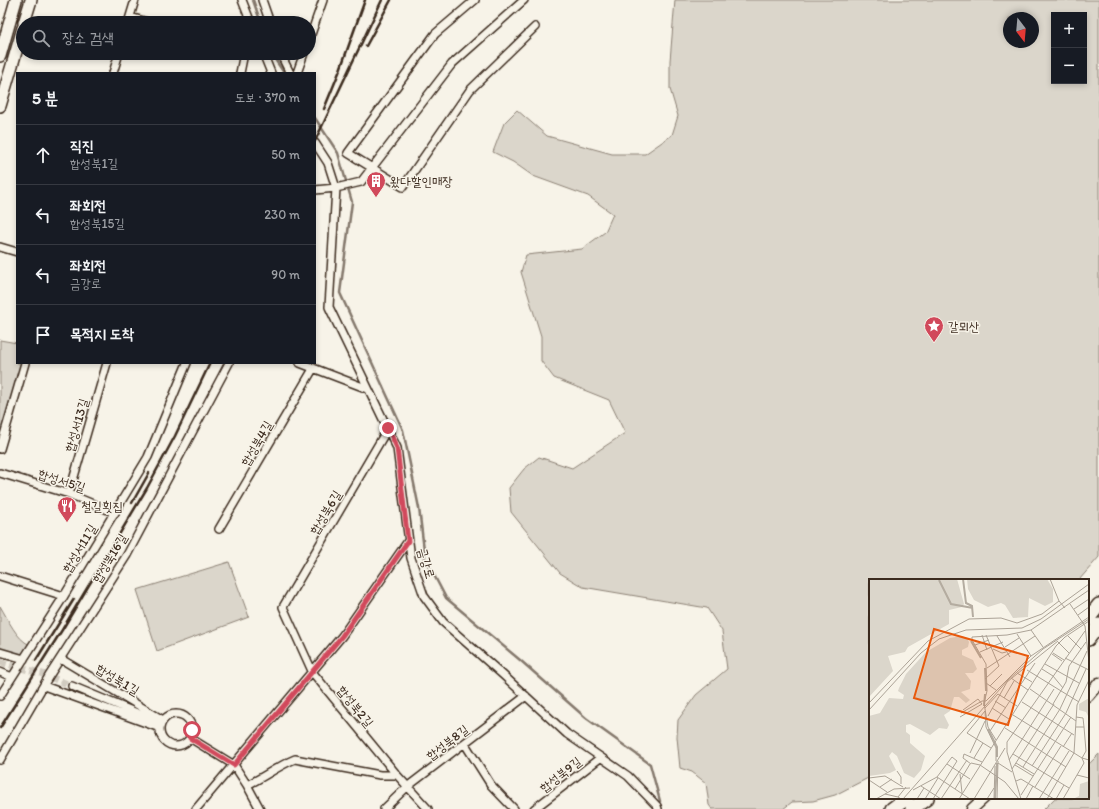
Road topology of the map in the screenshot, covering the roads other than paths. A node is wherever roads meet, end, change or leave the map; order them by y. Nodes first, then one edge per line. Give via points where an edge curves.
1 (16, 0) edge
2 (31, 0) edge
3 (135, 0) edge
4 (242, 0) edge
5 (262, 0) edge
6 (323, 0) edge
7 (475, 0) edge
8 (524, 0) edge
9 (26, 16) edge
10 (130, 16) edge
11 (248, 16) edge
12 (268, 16) edge
13 (316, 20) edge
14 (535, 28) dead end
15 (0, 56) edge
16 (16, 60) edge
17 (117, 60) edge
18 (243, 60) edge
19 (266, 60) edge
20 (284, 60) edge
21 (302, 60) edge
22 (113, 72) edge
23 (240, 72) edge
24 (271, 72) edge
25 (290, 72) edge
26 (297, 72) edge
27 (13, 76) edge
28 (0, 106) edge
29 (316, 145) edge
30 (372, 167) junction
31 (338, 188) junction
32 (316, 190) edge
33 (0, 247) edge
34 (16, 252) edge
35 (25, 364) edge
36 (107, 364) edge
37 (187, 364) edge
38 (228, 364) edge
39 (302, 364) edge
40 (313, 369) junction
41 (368, 389) junction
42 (388, 428) junction
43 (0, 449) edge
44 (0, 473) edge
45 (69, 494) junction
46 (115, 512) junction
47 (219, 530) dead end
48 (408, 541) junction
49 (0, 576) edge
50 (64, 596) junction
51 (1099, 605) edge
52 (283, 607) joint
53 (1089, 618) edge
54 (1099, 625) edge
55 (1089, 638) edge
56 (0, 652) edge
57 (24, 659) junction
58 (61, 659) junction
59 (0, 672) edge
60 (313, 672) junction
61 (12, 677) junction
62 (1099, 683) edge
63 (44, 686) junction
64 (72, 686) tunnel mouth
65 (1089, 695) edge
66 (0, 696) edge
67 (526, 696) junction
68 (161, 724) junction
69 (190, 738) junction
70 (465, 744) junction
71 (600, 758) junction
72 (0, 760) edge
73 (234, 765) junction
74 (397, 775) junction
75 (247, 785) junction
76 (407, 787) junction
77 (906, 799) edge
78 (927, 799) edge
79 (983, 799) edge
80 (196, 809) edge
81 (260, 809) edge
82 (384, 809) edge
83 (428, 809) edge
84 (514, 809) edge
85 (534, 809) edge
86 (658, 809) edge
87 (892, 809) edge
88 (912, 809) edge
89 (972, 809) edge

1 - 15 main road
2 - 9 main road
3 - 10 street
4 - 11 street
5 - 12 street
6 - 13 street
7 - 30 street via 435,34 348,153
8 - 30 street via 452,64
14 - 30 street via 470,90 403,187
16 - 27 main road
17 - 22 street
18 - 23 street
19 - 24 street
20 - 25 street
21 - 26 street
27 - 28 main road
29 - 31 street, 금강로 via 328,163
30 - 31 street via 361,182
31 - 32 street
31 - 41 street, 금강로 via 329,307
33 - 34 street
35 - 43 street
36 - 45 street, 합성서13길
37 - 46 street, 합성서11길 via 148,457
38 - 58 street, 합성북16길 via 127,554
39 - 40 street
40 - 41 street
40 - 47 street, 합성북4길
41 - 42 street, 금강로
42 - 48 street, 금강로 via 397,448
42 - 52 street, 합성북6길
44 - 45 street, 합성서5길
45 - 46 street, 합성서5길
46 - 50 street, 합성서11길
48 - 60 street via 342,636
48 - 67 street, 금강로 via 424,596 443,622
49 - 50 street
50 - 57 street, 합성서11길
51 - 53 highway
52 - 60 street, 합성북2길
54 - 55 highway
56 - 57 street
57 - 61 street, 합성서11길
58 - 63 street, 합성북16길
58 - 68 street, 합성북1길
59 - 61 street
60 - 73 street
60 - 74 street, 합성북2길
61 - 66 street, 합성서11길
62 - 65 main road
63 - 68 street
63 - 72 street, 합성북16길
64 - 68 street
67 - 70 street, 합성북8길
67 - 71 street, 금강로 via 567,734
68 - 69 street via 161,736 168,744 184,744
68 - 69 street via 171,715 186,717 192,725
69 - 73 street
70 - 76 street, 합성북8길
70 - 84 street via 491,785
71 - 85 street, 합성북9길
71 - 86 street, 금강로 via 628,776
73 - 75 street
73 - 80 street
74 - 75 street via 295,759
74 - 76 street, 합성북2길
75 - 81 street
76 - 82 street, 합성북8길
76 - 83 street, 합성북2길
77 - 87 highway
78 - 88 highway
79 - 89 main road

